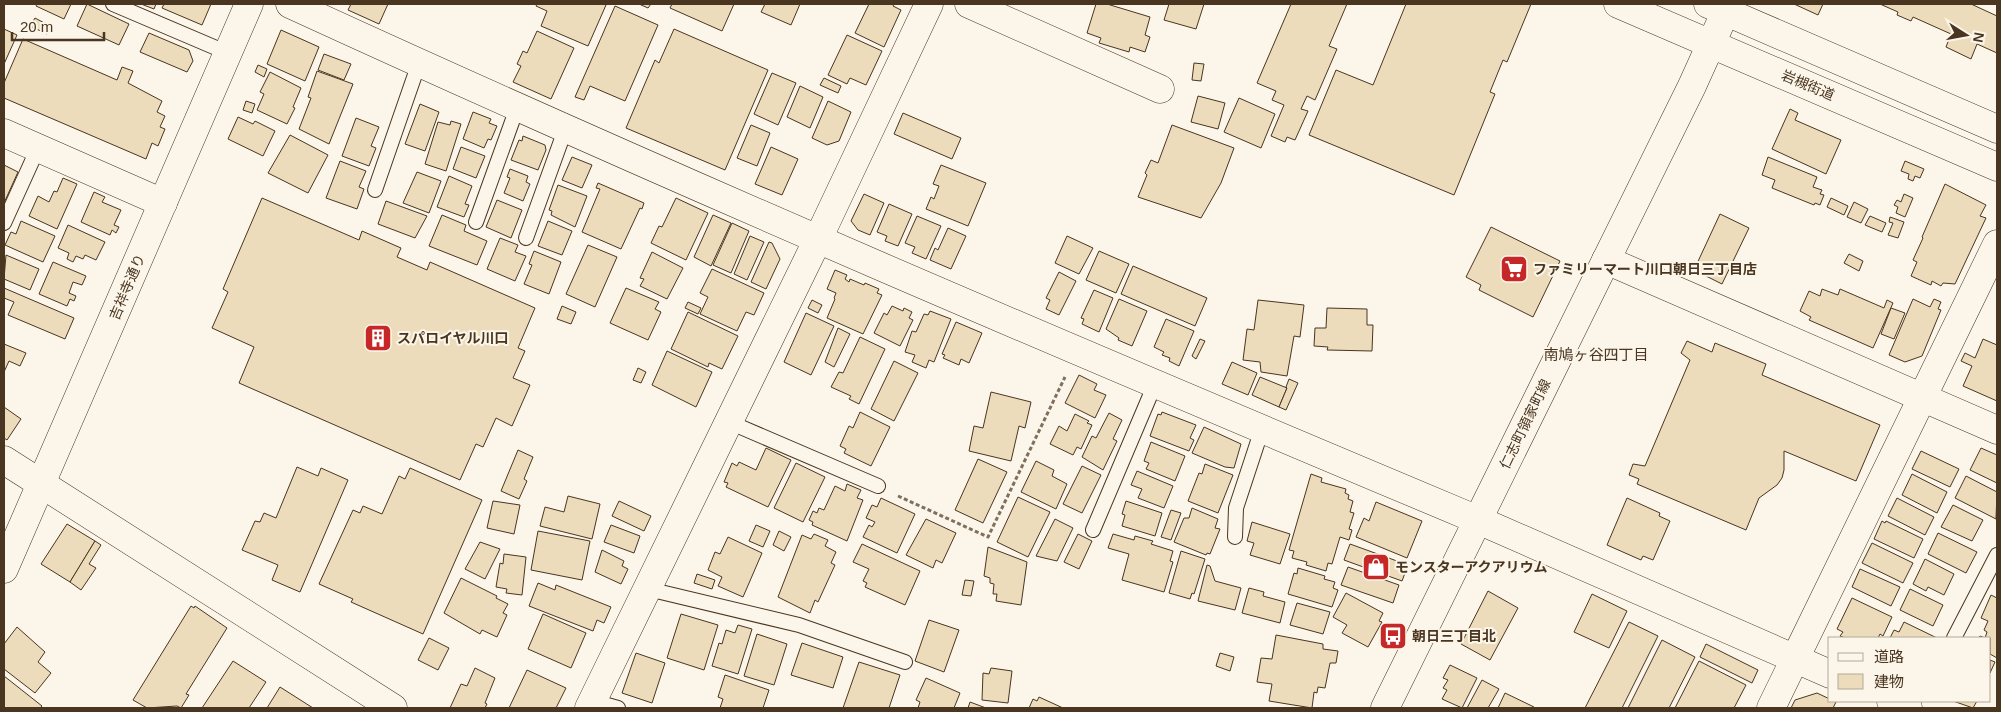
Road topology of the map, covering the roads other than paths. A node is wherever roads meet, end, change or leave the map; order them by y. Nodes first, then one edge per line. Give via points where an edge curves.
1 (113, 4) edge
2 (249, 4) edge
3 (290, 4) edge
4 (929, 4) edge
5 (969, 4) edge
6 (1618, 4) edge
7 (1721, 6) edge
8 (1711, 44) junction
9 (228, 53) junction
10 (419, 63) junction
11 (1160, 89) dead end
12 (517, 108) junction
13 (1997, 129) edge
14 (565, 130) junction
15 (4, 133) edge
16 (38, 148) junction
17 (1997, 167) edge
18 (375, 190) dead end
19 (163, 203) junction
20 (476, 222) dead end
21 (4, 223) edge
22 (526, 238) dead end
23 (818, 240) junction
24 (1997, 244) edge
25 (1606, 260) junction
26 (1155, 384) junction
27 (1923, 396) junction
28 (729, 422) junction
29 (1262, 429) junction
30 (1997, 430) edge
31 (4, 460) edge
32 (41, 485) junction
33 (878, 486) road end
34 (1478, 520) junction
35 (1093, 530) dead end
36 (1235, 538) dead end
37 (1997, 555) edge
38 (4, 569) edge
39 (648, 589) junction
40 (1955, 637) edge
41 (1794, 659) junction
42 (905, 662) dead end
43 (1828, 673) edge
44 (1893, 702) edge
45 (600, 706) edge
46 (393, 708) edge
47 (1385, 708) edge
48 (1771, 708) edge
49 (1908, 708) edge

1 - 9 lane
2 - 9 main road, 吉祥寺通り
3 - 10 main road
4 - 23 main road
5 - 11 main road
6 - 8 main road, 岩槻街道
7 - 8 main road, 仁志町領家町線
7 - 13 main road
8 - 17 main road, 岩槻街道
8 - 25 main road, 仁志町領家町線
9 - 19 main road, 吉祥寺通り
10 - 12 main road
10 - 18 lane
12 - 14 main road
12 - 20 lane
14 - 22 lane
14 - 23 main road
15 - 16 main road
16 - 19 main road
16 - 21 lane
19 - 32 main road, 吉祥寺通り
23 - 26 main road
23 - 28 main road
24 - 27 main road
25 - 27 main road
25 - 34 main road, 仁志町領家町線
26 - 29 main road
26 - 35 lane
27 - 30 main road
27 - 41 main road
28 - 33 lane
28 - 39 main road
29 - 34 main road
29 - 36 lane via 1236,508
31 - 32 main road
32 - 38 main road, 吉祥寺通り
32 - 46 main road
34 - 41 main road
34 - 47 main road, 仁志町領家町線
37 - 40 lane
39 - 42 lane via 800,625
39 - 45 main road
41 - 43 main road
41 - 48 main road
44 - 49 main road

